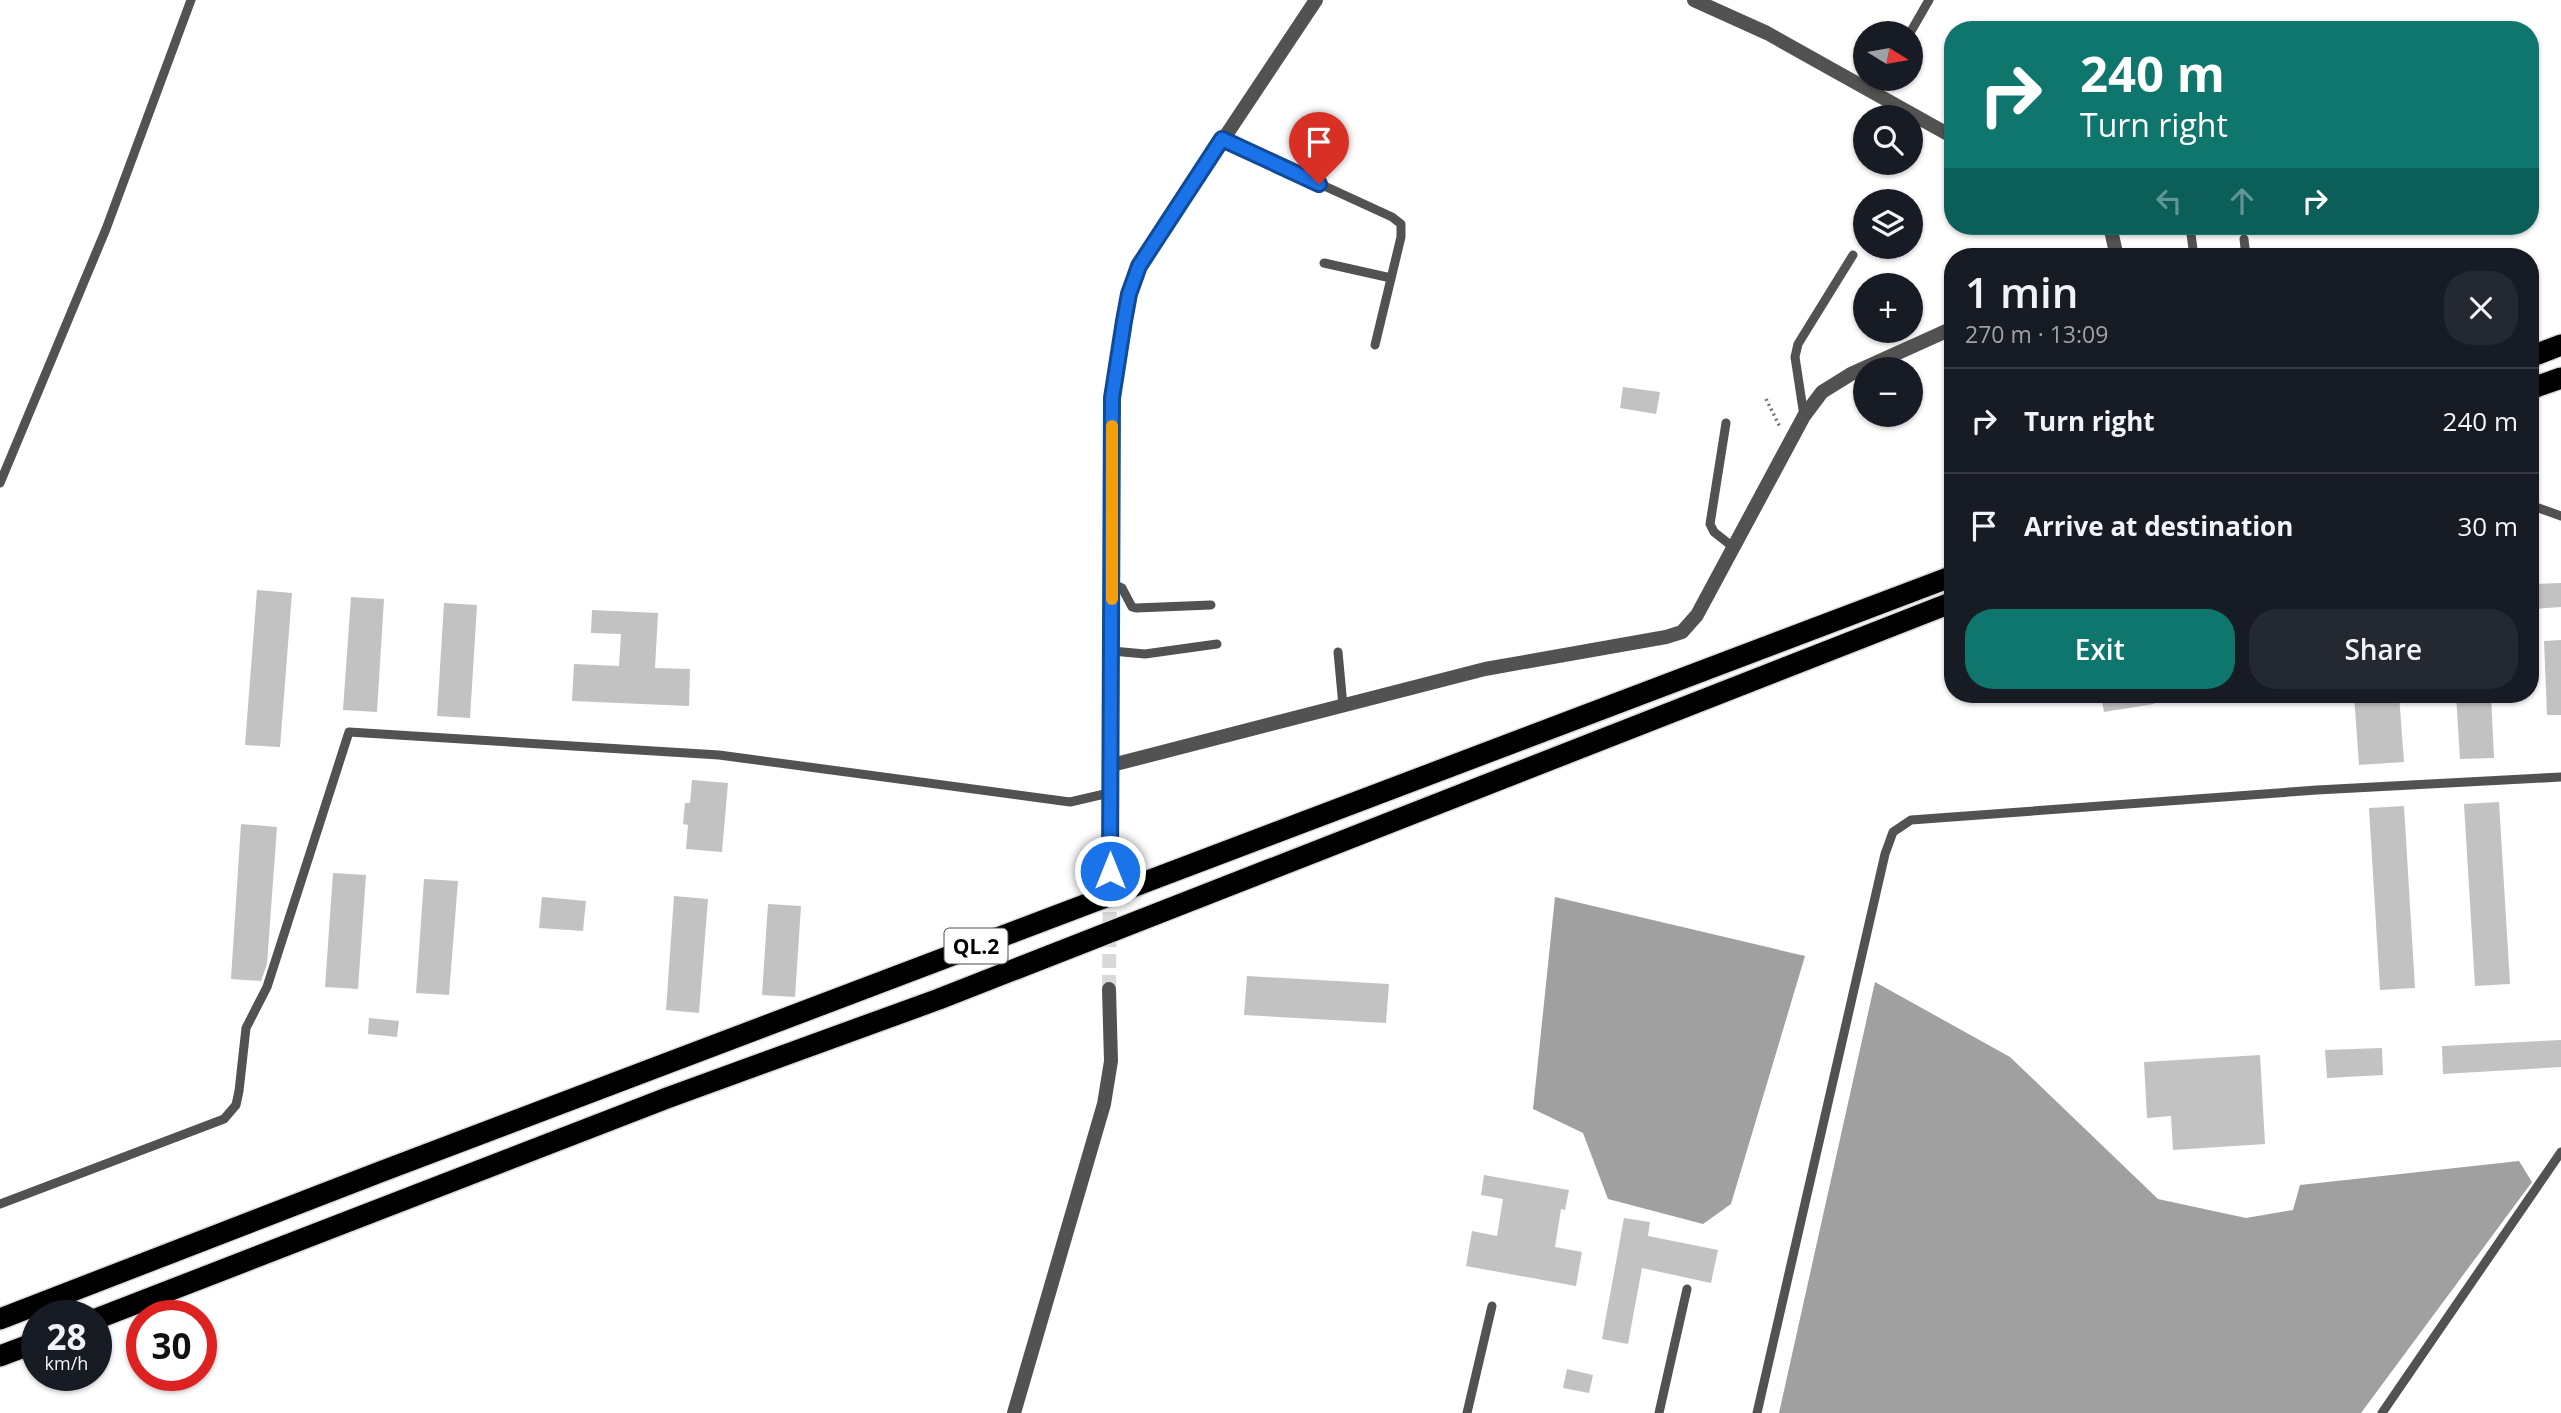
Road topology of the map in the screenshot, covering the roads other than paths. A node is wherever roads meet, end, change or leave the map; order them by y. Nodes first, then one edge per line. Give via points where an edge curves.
1 (191, 0) edge
2 (1316, 0) edge
3 (1694, 0) edge
4 (1929, 0) edge
5 (1917, 21) edge
6 (1876, 93) joint
7 (1944, 132) edge
8 (1222, 139) junction
9 (2244, 239) dead end
10 (2245, 248) edge
11 (1853, 255) dead end
12 (1324, 263) dead end
13 (1391, 278) junction
14 (1944, 332) edge
15 (1375, 345) dead end
16 (2561, 345) edge
17 (2539, 354) edge
18 (2561, 378) edge
19 (2539, 386) edge
20 (1804, 416) junction
21 (1726, 423) dead end
22 (0, 483) edge
23 (2539, 508) edge
24 (2561, 516) edge
25 (1733, 547) junction
26 (1944, 579) edge
27 (1112, 583) junction
28 (1211, 605) dead end
29 (1944, 606) edge
30 (1217, 644) dead end
31 (1112, 651) junction
32 (1338, 652) dead end
33 (1343, 706) junction
34 (1112, 765) junction
35 (2561, 777) edge
36 (1109, 793) junction
37 (1110, 871) tunnel mouth
38 (1109, 989) tunnel mouth
39 (2561, 1152) edge
40 (0, 1204) edge
41 (1687, 1289) dead end
42 (1492, 1306) dead end
43 (112, 1313) edge
44 (0, 1319) edge
45 (21, 1348) edge
46 (0, 1356) edge
47 (1014, 1413) edge
48 (1467, 1413) edge
49 (1659, 1413) edge
50 (1757, 1413) edge
51 (2382, 1413) edge

1 - 22 lane via 106,229
2 - 8 street
3 - 6 street via 1767,33
4 - 5 lane
6 - 7 street
8 - 13 lane via 1401,223
8 - 27 street via 1139,266 1129,294 1112,398
9 - 10 lane
11 - 20 lane via 1798,344 1795,357
12 - 13 lane
13 - 15 lane
14 - 20 street via 1851,374 1822,392
16 - 17 highway
18 - 19 highway
20 - 25 street
21 - 25 lane via 1710,524
23 - 24 lane
25 - 33 street via 1697,615 1682,632 1485,669
26 - 44 highway, QL.2
27 - 28 lane via 1122,588 1136,608
27 - 31 street
29 - 43 highway, QL.2 via 939,999 654,1103
30 - 31 lane via 1146,654
31 - 34 street
32 - 33 lane
33 - 34 street
34 - 36 street
35 - 50 lane via 1911,820 1893,832
36 - 37 street
36 - 40 lane via 1070,802 719,755 349,732 267,987 246,1028 239,1091 231,1114
38 - 47 street via 1111,1061 1104,1104
39 - 51 lane
41 - 49 lane
42 - 48 lane
45 - 46 highway

